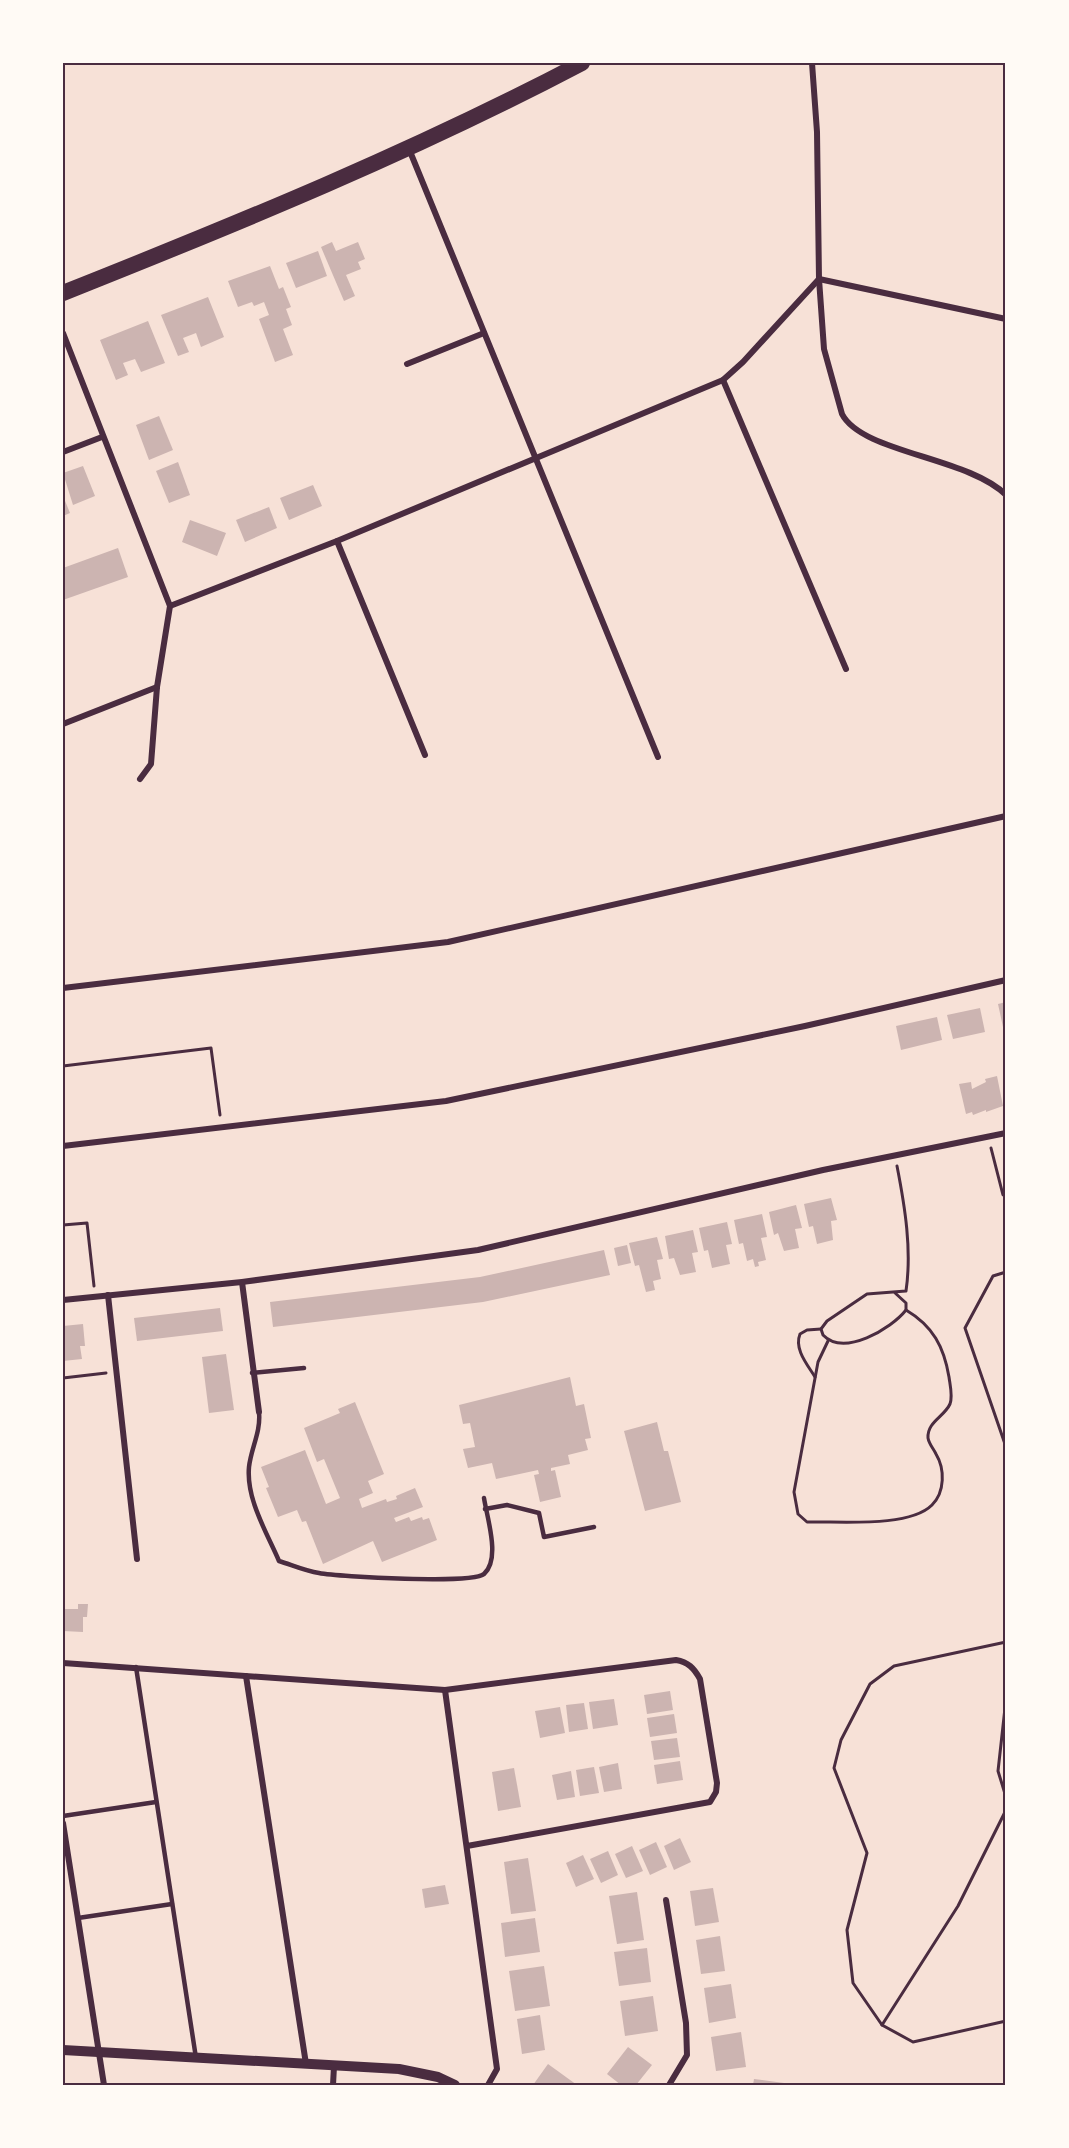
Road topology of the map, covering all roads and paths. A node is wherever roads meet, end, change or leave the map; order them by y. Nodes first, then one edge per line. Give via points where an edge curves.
1 (582, 63) edge
2 (812, 63) edge
3 (409, 148) junction
4 (819, 279) junction
5 (63, 293) edge
6 (1006, 319) edge
7 (63, 333) edge
8 (484, 333) junction
9 (406, 364) dead end
10 (723, 380) junction
11 (102, 437) junction
12 (63, 452) edge
13 (536, 459) junction
14 (1006, 495) edge
15 (337, 541) junction
16 (170, 606) junction
17 (846, 669) dead end
18 (157, 687) junction
19 (63, 723) edge
20 (424, 755) dead end
21 (658, 757) dead end
22 (140, 779) dead end
23 (1006, 816) edge
24 (1006, 980) edge
25 (63, 988) edge
26 (63, 1066) edge
27 (222, 1127) junction
28 (1006, 1133) edge
29 (988, 1137) junction
30 (63, 1146) edge
31 (895, 1155) junction
32 (1006, 1195) edge
33 (63, 1225) edge
34 (1006, 1272) edge
35 (242, 1282) junction
36 (894, 1292) junction
37 (108, 1295) junction
38 (95, 1296) junction
39 (63, 1300) edge
40 (906, 1310) junction
41 (821, 1329) junction
42 (828, 1341) junction
43 (304, 1368) dead end
44 (117, 1372) junction
45 (252, 1373) junction
46 (815, 1377) junction
47 (63, 1378) edge
48 (259, 1412) joint
49 (1006, 1447) edge
50 (484, 1498) dead end
51 (485, 1509) junction
52 (594, 1527) dead end
53 (137, 1559) dead end
54 (1006, 1642) edge
55 (63, 1663) edge
56 (135, 1667) junction
57 (246, 1676) junction
58 (445, 1690) junction
59 (1006, 1699) edge
60 (1006, 1797) edge
61 (156, 1802) junction
62 (1006, 1810) edge
63 (63, 1816) edge
64 (63, 1823) edge
65 (467, 1846) junction
66 (666, 1900) dead end
67 (172, 1904) junction
68 (78, 1918) junction
69 (1006, 2021) edge
70 (882, 2025) junction
71 (63, 2050) edge
72 (99, 2052) junction
73 (196, 2059) junction
74 (306, 2064) junction
75 (334, 2066) junction
76 (104, 2085) edge
77 (333, 2085) edge
78 (455, 2085) edge
79 (488, 2085) edge
80 (669, 2085) edge

1 - 3 highway
2 - 4 street
3 - 5 highway via 207,236
3 - 8 street
4 - 6 street
4 - 10 street
4 - 14 street via 824,349 847,423 879,441 987,478
7 - 11 street
8 - 9 street
8 - 13 street
10 - 13 street
10 - 17 street
11 - 12 street
11 - 16 street
13 - 15 street
13 - 21 street
15 - 16 street
15 - 20 street
16 - 18 street
18 - 19 street
18 - 22 street via 151,764
23 - 25 street via 448,942
24 - 27 street via 446,1101
26 - 27 path via 211,1048
27 - 30 street
28 - 29 street
29 - 31 street
29 - 32 path
31 - 35 street via 478,1250
31 - 36 path via 904,1204 909,1272 906,1291
33 - 38 path via 87,1223
34 - 49 path via 993,1276 965,1328
35 - 37 street
35 - 45 street
36 - 40 path via 906,1303
36 - 41 path via 867,1294
37 - 38 street
37 - 44 street
38 - 39 street
40 - 42 path via 901,1317 861,1340 836,1344
40 - 46 path via 941,1344 951,1388 949,1406 930,1427 928,1436 939,1460 943,1482 931,1506 902,1519 802,1520 794,1492
41 - 42 path
41 - 46 path via 807,1329 797,1341
42 - 46 path via 820,1354
43 - 45 lane
44 - 47 path
44 - 53 street
45 - 48 street
48 - 51 lane via 249,1479 279,1561 328,1575 476,1578 488,1568 492,1552
50 - 51 lane
51 - 52 lane via 507,1505 539,1513 544,1537
54 - 70 path via 894,1666 870,1684 841,1740 834,1768 867,1853 847,1930 853,1983
55 - 56 street
56 - 57 street
56 - 61 lane
57 - 58 street
57 - 74 street
58 - 65 street
58 - 65 street via 684,1661 700,1679 717,1783 714,1797 703,1805
59 - 60 path via 998,1771
61 - 63 lane
61 - 67 lane
62 - 70 path via 938,1940
64 - 68 street
65 - 79 street via 497,2069
66 - 80 street via 686,2022 687,2055
67 - 68 lane
67 - 73 lane
68 - 72 street
69 - 70 path via 913,2042
71 - 72 street
72 - 73 street
72 - 76 street
73 - 74 street
74 - 75 street
75 - 77 street
75 - 78 street via 399,2069 438,2077

